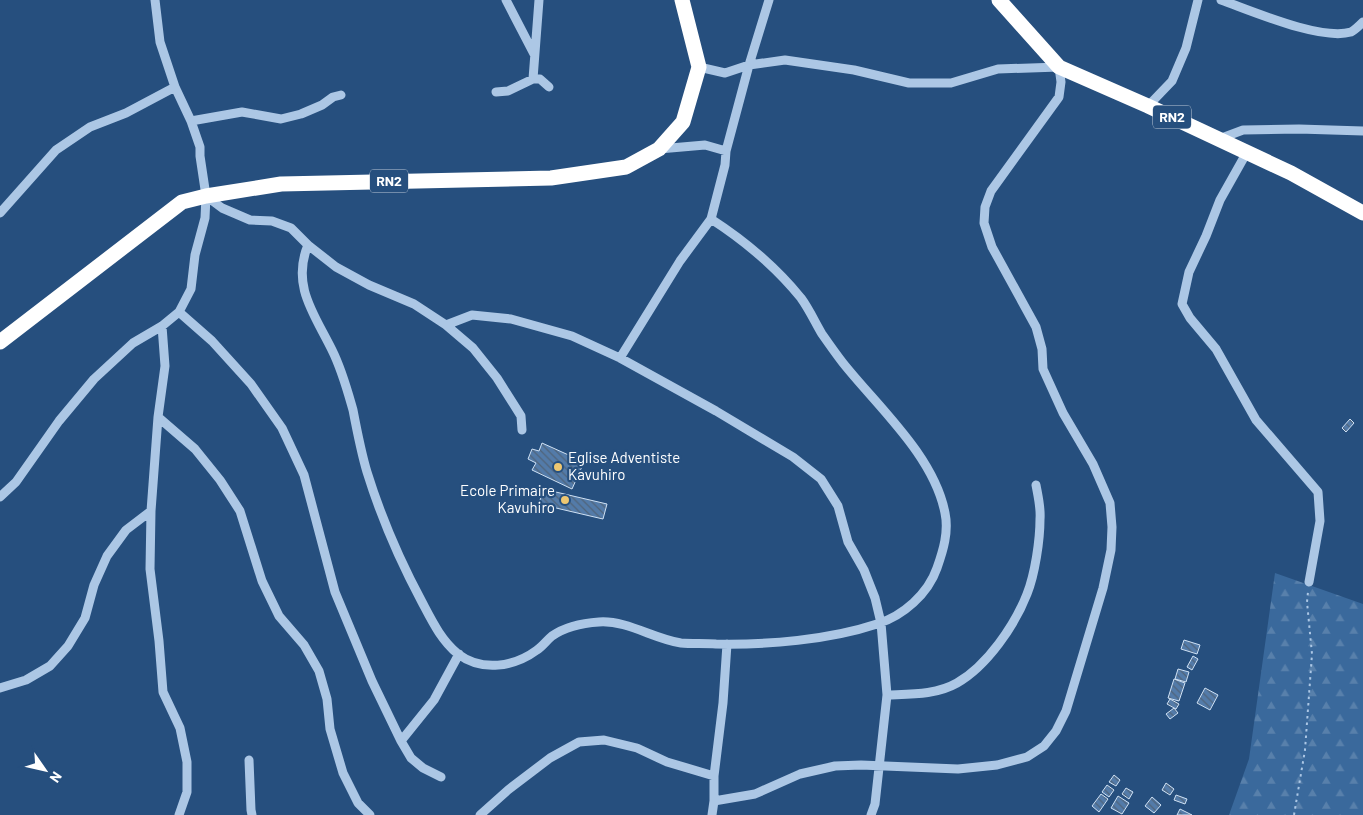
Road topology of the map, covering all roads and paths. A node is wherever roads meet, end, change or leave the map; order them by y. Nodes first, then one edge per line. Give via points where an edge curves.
1 (155, 0) edge
2 (506, 0) edge
3 (539, 0) edge
4 (682, 0) edge
5 (769, 0) edge
6 (999, 0) edge
7 (1198, 0) edge
8 (1221, 0) edge
9 (1363, 22) edge
10 (534, 54) junction
11 (749, 64) junction
12 (699, 67) junction
13 (1059, 67) junction
14 (533, 79) junction
15 (175, 87) junction
16 (549, 87) dead end
17 (496, 92) dead end
18 (341, 95) dead end
19 (1148, 106) junction
20 (191, 121) junction
21 (1363, 131) edge
22 (1219, 139) junction
23 (659, 150) junction
24 (726, 151) junction
25 (1247, 152) junction
26 (206, 196) junction
27 (0, 213) edge
28 (1363, 214) edge
29 (711, 219) junction
30 (308, 245) junction
31 (179, 312) junction
32 (446, 325) junction
33 (162, 326) junction
34 (0, 342) edge
35 (620, 358) junction
36 (158, 417) junction
37 (522, 430) dead end
38 (1036, 485) dead end
39 (0, 498) edge
40 (151, 511) junction
41 (1309, 582) joint
42 (881, 623) junction
43 (727, 644) junction
44 (459, 654) junction
45 (0, 688) edge
46 (887, 695) junction
47 (401, 741) junction
48 (249, 760) dead end
49 (879, 766) junction
50 (714, 776) junction
51 (442, 777) dead end
52 (714, 801) junction
53 (179, 815) edge
54 (252, 815) edge
55 (370, 815) edge
56 (480, 815) edge
57 (712, 815) edge
58 (871, 815) edge
59 (1294, 815) edge

1 - 15 street via 160,42
2 - 10 street
3 - 10 street
4 - 12 highway
5 - 11 street
6 - 13 highway, RN2
7 - 19 street via 1186,48 1172,81
8 - 9 street via 1297,26 1332,34 1352,32
10 - 14 street
11 - 12 street via 725,72
11 - 13 street via 785,60 854,70 909,83 951,83 998,69
11 - 24 street
12 - 23 highway, RN2 via 683,122
13 - 19 highway, RN2
13 - 49 street via 1059,97 991,191 984,222 992,247 1036,327 1043,369 1110,503 1111,550 1103,588 1066,711 1056,732 1044,746 1027,757 997,765 958,769
14 - 16 street via 540,79
14 - 17 street via 508,91
15 - 20 street
15 - 27 street via 126,113 90,127 56,150
18 - 20 street via 301,114 281,119 242,112
19 - 22 highway, RN2
20 - 26 street via 200,147
21 - 22 street via 1243,130
22 - 25 highway, RN2
23 - 24 street via 705,145
23 - 26 highway, RN2 via 626,167 551,178 281,184
24 - 29 street via 726,165
25 - 28 highway, RN2
25 - 41 street via 1220,200 1189,272 1182,304 1216,349 1256,420 1318,492 1320,521
26 - 30 street via 222,208 250,220 272,221 291,228
26 - 31 street via 205,218 195,255 191,289
26 - 34 highway, RN2 via 182,202
29 - 35 street via 680,261
29 - 42 street via 743,240 773,266 803,300 824,338 901,431 934,478 946,516 944,546 934,578 914,603
30 - 32 street via 336,267 414,304
30 - 44 street via 301,270 309,308 345,380 374,491 401,563 439,634
31 - 33 street
31 - 47 street via 212,341 251,384 282,428 304,475 335,592
32 - 35 street via 472,315 511,318 572,336
32 - 37 street via 473,348 496,378 521,416
33 - 36 street via 165,366
33 - 39 street via 133,343 94,379 59,421 16,482
35 - 42 street via 794,457 821,479 838,506 848,542 864,570
36 - 40 street
36 - 55 street via 195,449 240,511 262,582 279,616 304,645 319,671 330,729 343,773 358,803
38 - 46 street via 1041,518 1027,594 990,656 956,684 926,694
40 - 45 street via 126,530 107,556 94,585 85,618 68,646 50,666 26,680
40 - 53 street via 150,569 163,692 180,728 187,762 187,792
41 - 59 path via 1307,602 1312,654 1305,750
42 - 43 street via 836,635
42 - 46 street
43 - 44 street via 679,643 602,621 570,627 518,662 495,666 476,664
43 - 50 street
44 - 47 street via 434,700
46 - 49 street
47 - 51 street via 411,758
48 - 54 street
49 - 52 street via 835,766 800,774 754,794
49 - 58 street
50 - 52 street
50 - 56 street via 667,762 637,748 604,740 579,742 550,758
52 - 57 street

